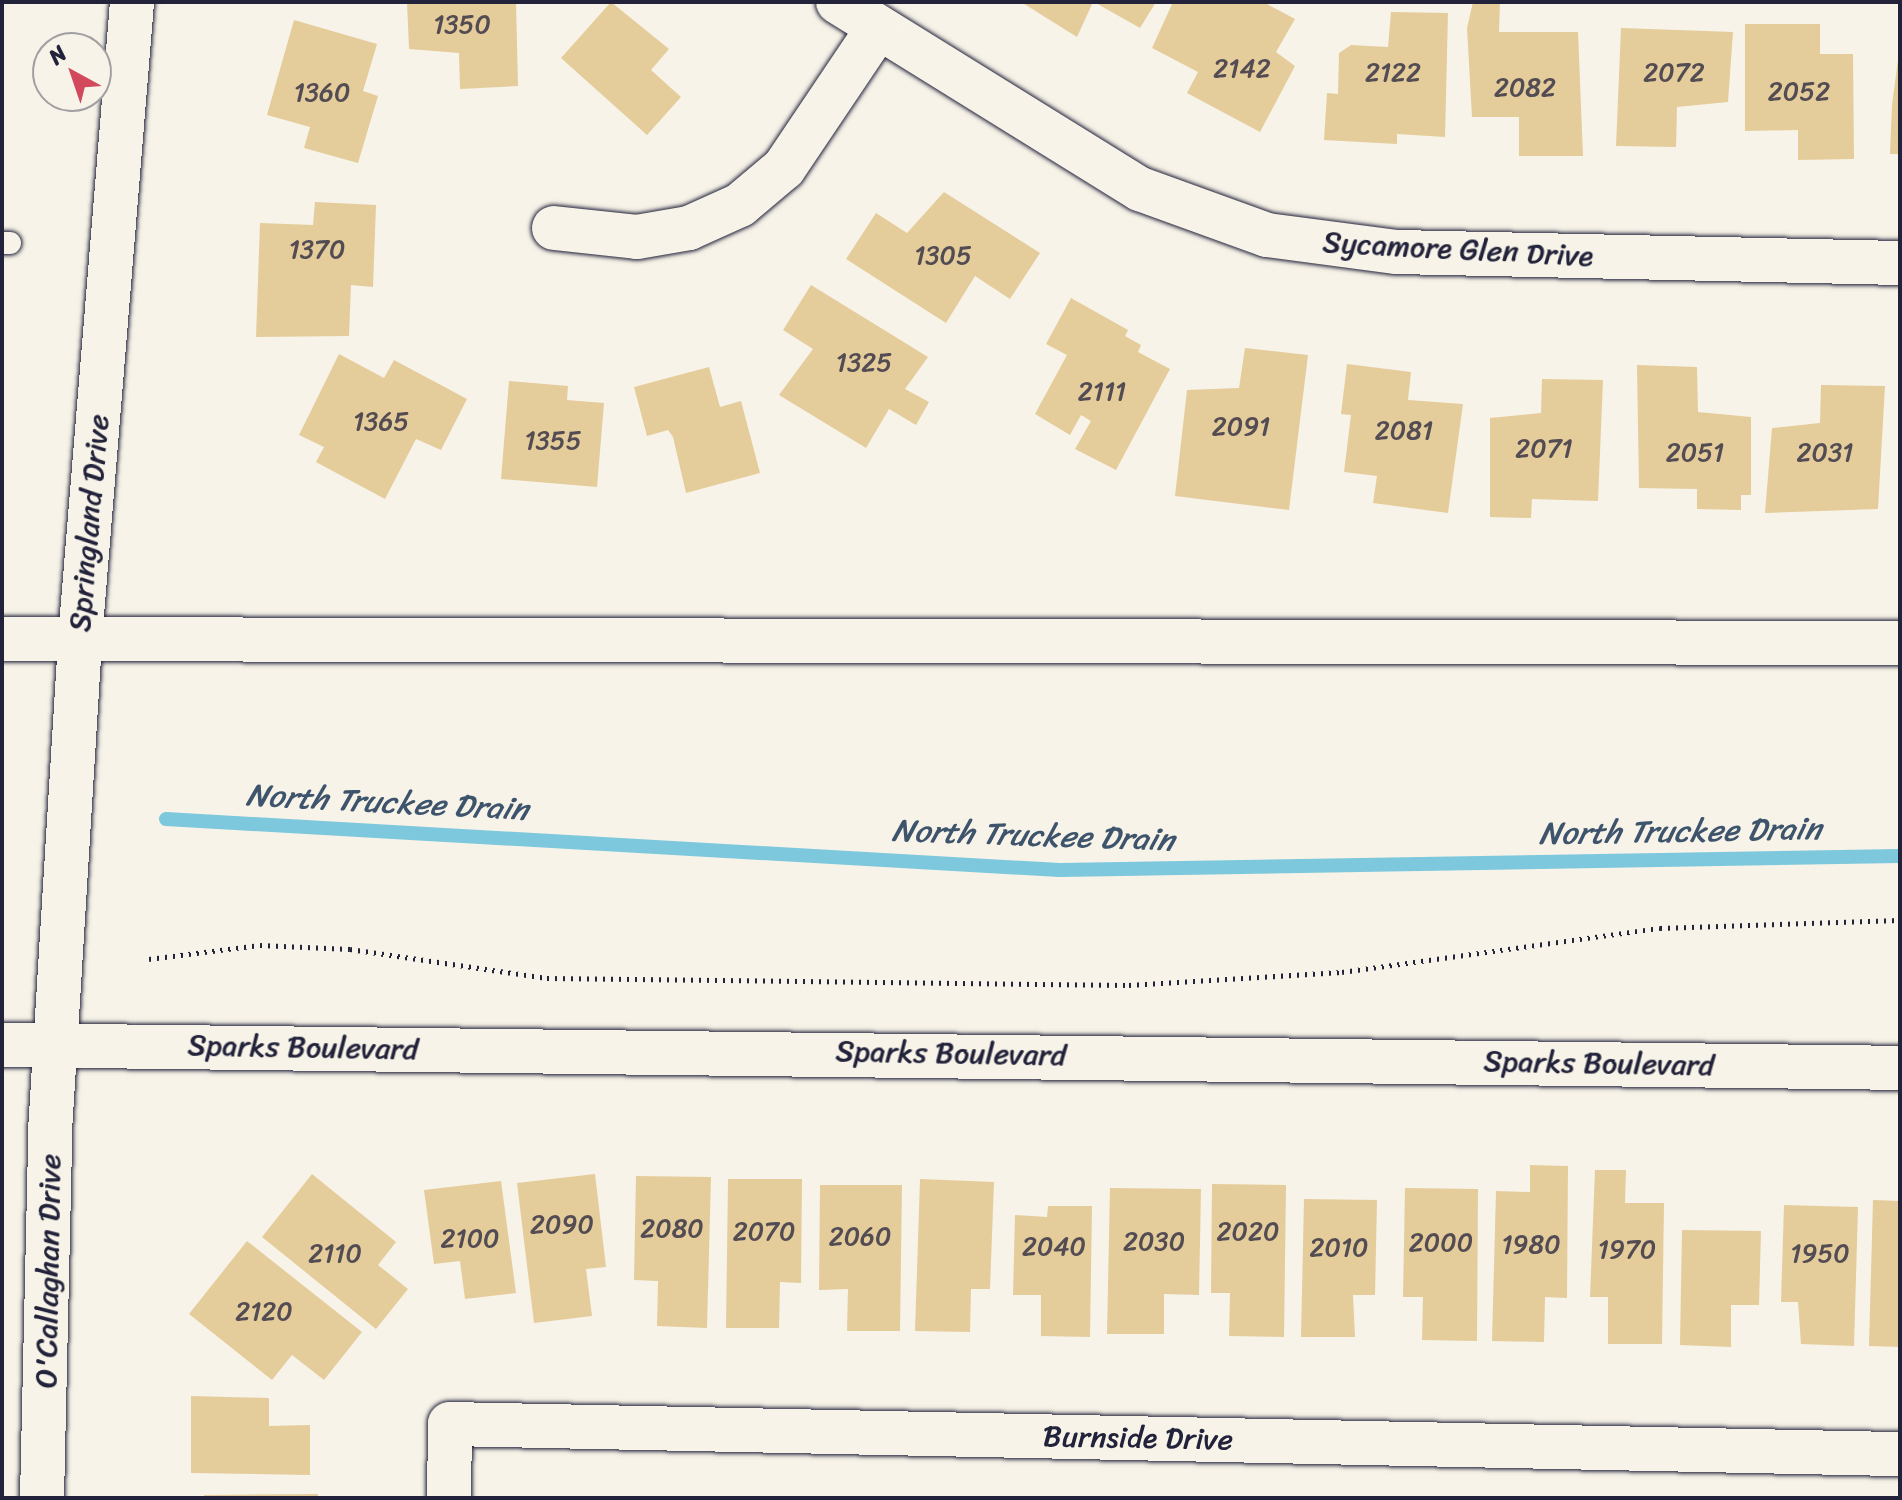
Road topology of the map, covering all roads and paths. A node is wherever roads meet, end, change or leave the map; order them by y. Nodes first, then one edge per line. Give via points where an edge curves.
1 (132, 2) edge
2 (838, 2) edge
3 (878, 28) junction
4 (554, 228) dead end
5 (1900, 263) edge
6 (2, 639) edge
7 (80, 639) junction
8 (1900, 643) edge
9 (1900, 920) edge
10 (149, 959) dead end
11 (55, 1044) junction
12 (2, 1045) edge
13 (1900, 1068) edge
14 (1900, 1454) edge
15 (42, 1498) edge
16 (449, 1498) edge

1 - 7 street, Springland Drive
2 - 3 street, Sycamore Glen Drive
3 - 4 street via 784,168 740,205 689,228 637,237
3 - 5 street, Sycamore Glen Drive via 1140,189 1267,235 1397,252
6 - 7 street
7 - 8 street
7 - 11 street, Springland Drive
9 - 10 path via 1660,928 1342,972 1129,985 547,978 350,949 260,945
11 - 12 street, Sparks Boulevard
11 - 13 street, Sparks Boulevard
11 - 15 street, O'Callaghan Drive
14 - 16 street, Burnside Drive via 450,1424

